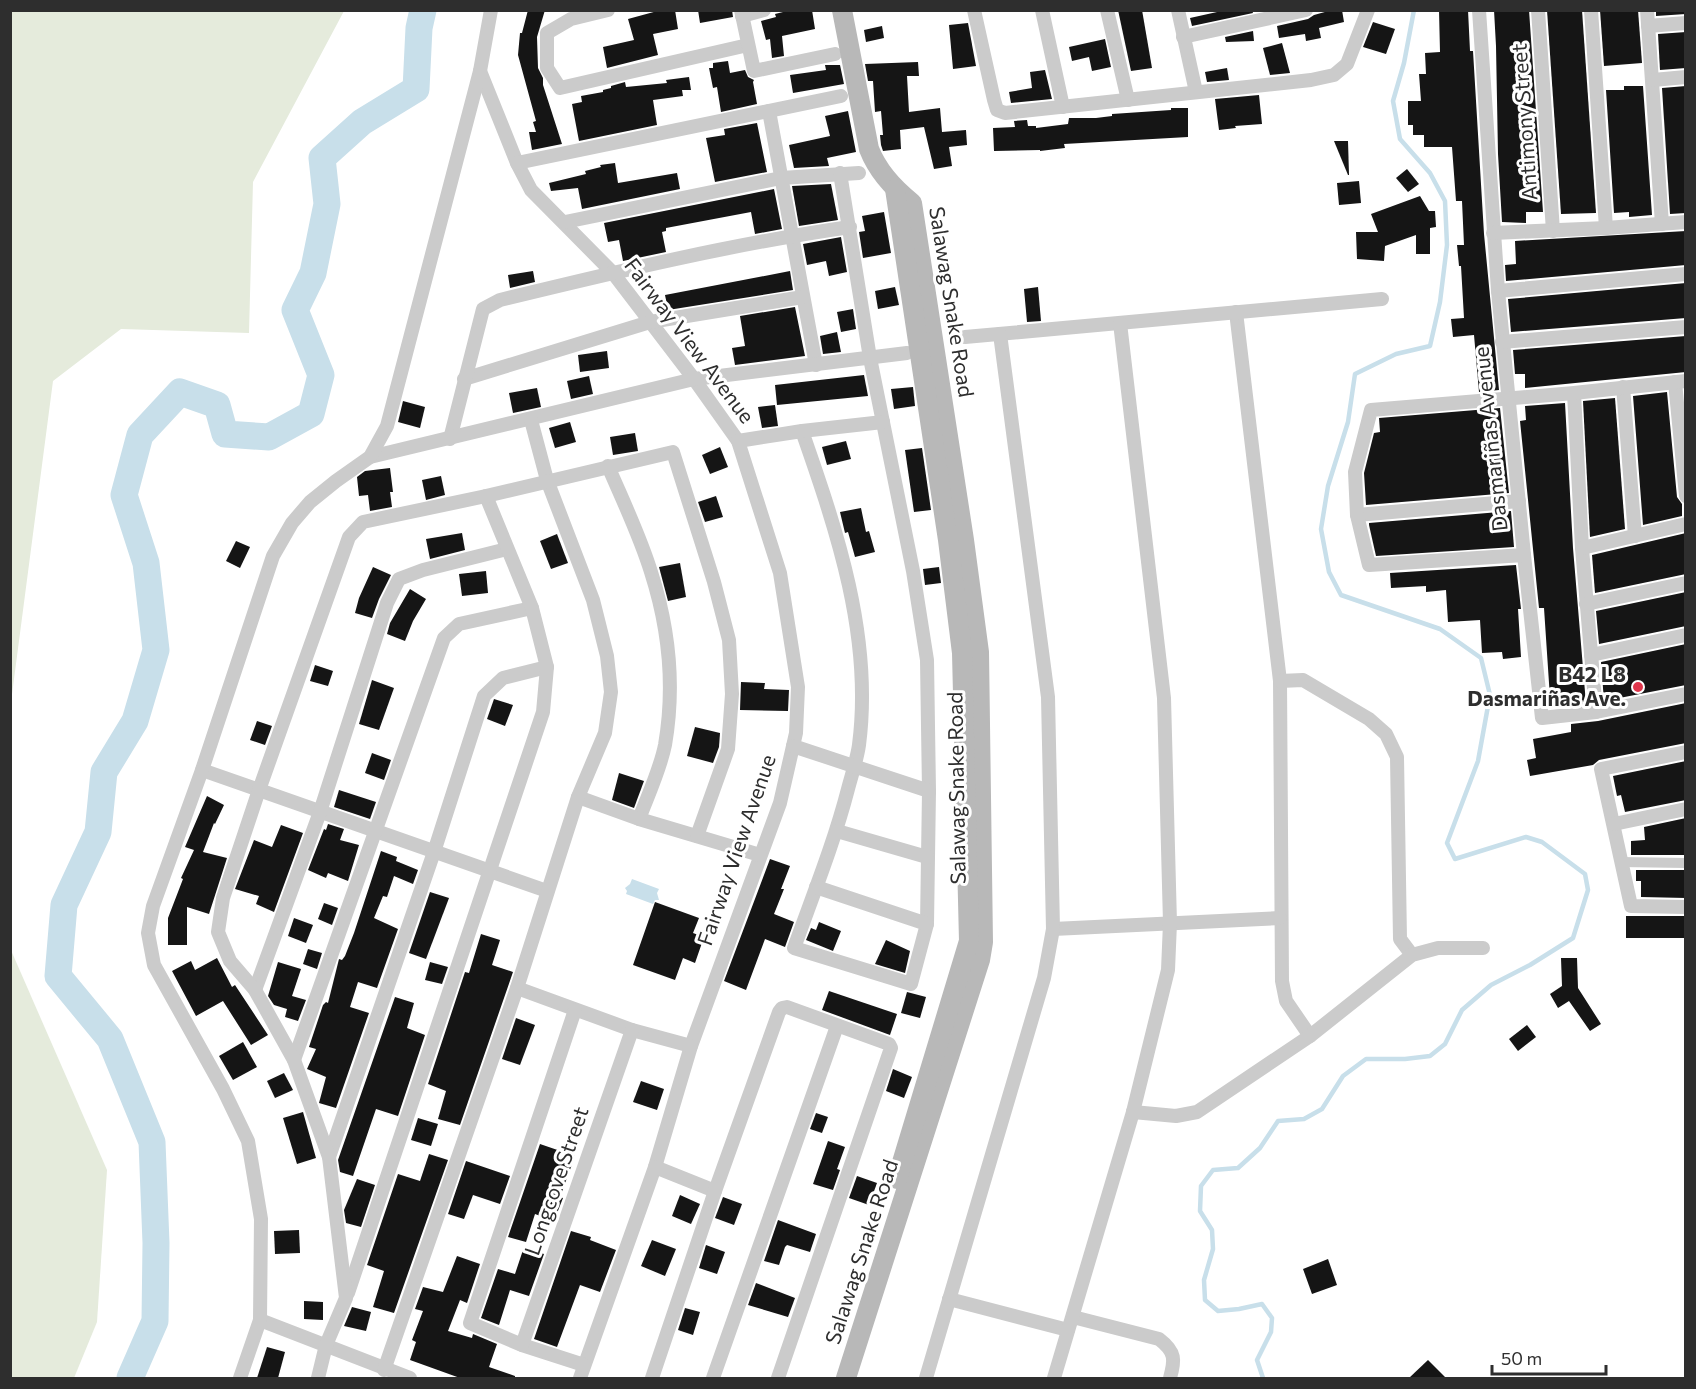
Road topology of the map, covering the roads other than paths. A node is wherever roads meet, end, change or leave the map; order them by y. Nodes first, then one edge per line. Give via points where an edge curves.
1 (491, 10) edge
2 (608, 10) edge
3 (764, 10) edge
4 (842, 10) edge
5 (974, 10) edge
6 (1042, 10) edge
7 (1107, 10) edge
8 (1178, 10) edge
9 (1306, 10) edge
10 (1368, 10) edge
11 (1479, 10) edge
12 (1538, 10) edge
13 (1591, 10) edge
14 (1647, 10) edge
15 (742, 13) edge
16 (570, 15) edge
17 (1686, 23) edge
18 (1648, 26) junction
19 (1184, 37) junction
20 (748, 45) junction
21 (835, 54) dead end
22 (480, 70) junction
23 (1686, 77) edge
24 (1653, 80) junction
25 (1196, 92) junction
26 (841, 96) dead end
27 (1128, 100) junction
28 (1063, 106) junction
29 (769, 111) junction
30 (517, 163) junction
31 (860, 173) dead end
32 (840, 174) junction
33 (781, 178) junction
34 (565, 222) junction
35 (1686, 222) edge
36 (1662, 224) junction
37 (850, 227) junction
38 (1606, 228) junction
39 (1553, 231) junction
40 (1493, 232) junction
41 (792, 236) junction
42 (614, 273) junction
43 (1686, 274) edge
44 (1498, 291) junction
45 (803, 297) junction
46 (1382, 299) dead end
47 (1236, 312) junction
48 (650, 322) junction
49 (1120, 322) junction
50 (1686, 327) edge
51 (1000, 334) junction
52 (965, 337) dead end
53 (1502, 342) junction
54 (907, 353) dead end
55 (870, 358) junction
56 (816, 365) junction
57 (464, 379) junction
58 (694, 379) junction
59 (1680, 381) edge
60 (1623, 387) junction
61 (1574, 393) junction
62 (1509, 398) junction
63 (531, 420) junction
64 (883, 422) junction
65 (802, 430) junction
66 (450, 439) junction
67 (738, 441) junction
68 (370, 458) junction
69 (608, 466) junction
70 (547, 480) junction
71 (486, 496) junction
72 (1686, 496) edge
73 (1519, 501) junction
74 (1357, 515) junction
75 (1686, 524) edge
76 (1635, 536) junction
77 (1582, 548) junction
78 (507, 549) junction
79 (1524, 555) junction
80 (1686, 583) edge
81 (1586, 604) junction
82 (532, 608) junction
83 (1686, 635) edge
84 (1591, 655) junction
85 (547, 667) junction
86 (1280, 681) junction
87 (1686, 694) edge
88 (1596, 712) junction
89 (794, 746) junction
90 (1686, 752) edge
91 (854, 766) junction
92 (202, 770) junction
93 (259, 790) junction
94 (929, 791) junction
95 (578, 797) junction
96 (973, 798) junction
97 (1686, 809) edge
98 (320, 812) junction
99 (639, 819) junction
100 (1614, 824) junction
101 (375, 831) junction
102 (837, 831) junction
103 (697, 837) junction
104 (434, 852) junction
105 (760, 855) junction
106 (927, 857) junction
107 (1620, 862) junction
108 (1686, 863) edge
109 (489, 871) junction
110 (816, 887) junction
111 (547, 891) junction
112 (1686, 907) edge
113 (1280, 918) junction
114 (1170, 923) junction
115 (927, 924) junction
116 (1053, 929) junction
117 (1483, 948) dead end
118 (1412, 955) junction
119 (517, 988) junction
120 (255, 990) junction
121 (575, 1010) junction
122 (837, 1026) junction
123 (632, 1030) junction
124 (1310, 1036) junction
125 (691, 1046) junction
126 (294, 1060) junction
127 (1133, 1112) junction
128 (329, 1157) junction
129 (654, 1167) junction
130 (715, 1191) junction
131 (346, 1298) junction
132 (949, 1299) junction
133 (260, 1320) junction
134 (1071, 1324) junction
135 (327, 1345) junction
136 (522, 1345) junction
137 (384, 1370) junction
138 (582, 1372) edge
139 (240, 1378) edge
140 (318, 1378) edge
141 (410, 1378) edge
142 (652, 1378) edge
143 (713, 1378) edge
144 (778, 1378) edge
145 (832, 1378) edge
146 (846, 1378) edge
147 (926, 1378) edge
148 (1054, 1378) edge
149 (1170, 1378) edge

1 - 22 street
2 - 16 street
3 - 15 street
4 - 96 main road, Salawag Snake Road via 869,149 875,165 895,189 958,609
5 - 28 street via 997,110 1005,113
6 - 28 street
7 - 27 street
8 - 19 street
9 - 19 street
10 - 25 street via 1347,64 1334,75
11 - 40 street, Dasmariñas Avenue
12 - 39 street, Antimony Street
13 - 38 street
14 - 18 street
15 - 20 street
16 - 20 street via 547,33 548,68 560,88
17 - 18 street
18 - 24 street
19 - 25 street
20 - 21 street via 754,71
22 - 30 street, Fairway View Avenue
22 - 68 street via 387,426
23 - 24 street
24 - 36 street
25 - 27 street
26 - 29 street
27 - 28 street
29 - 30 street
29 - 33 street
30 - 34 street, Fairway View Avenue via 531,190
31 - 32 street
32 - 33 street
32 - 37 street
33 - 34 street
33 - 41 street
34 - 42 street, Fairway View Avenue
35 - 36 street
36 - 38 street
37 - 41 street
37 - 55 street
38 - 39 street
39 - 40 street
40 - 44 street, Dasmariñas Avenue
41 - 42 street
41 - 45 street
42 - 48 street, Fairway View Avenue
42 - 57 street via 500,300 483,309
43 - 44 street
44 - 53 street, Dasmariñas Avenue
45 - 48 street
45 - 56 street
46 - 47 street
47 - 49 street
47 - 86 street
48 - 57 street
48 - 58 street, Fairway View Avenue
49 - 51 street
49 - 114 street via 1164,698
50 - 53 street
51 - 52 street
51 - 116 street via 1048,697
53 - 62 street, Dasmariñas Avenue
54 - 55 street
55 - 56 street
55 - 64 street
56 - 58 street
57 - 66 street
58 - 63 street
58 - 67 street, Fairway View Avenue
59 - 60 street
59 - 72 street
60 - 61 street
60 - 76 street
61 - 62 street
61 - 77 street
62 - 73 street, Dasmariñas Avenue
62 - 74 street via 1371,410 1355,472
63 - 66 street
63 - 70 street
64 - 65 street
64 - 94 street via 927,660
65 - 67 street
65 - 91 street via 840,547 859,633 863,695
66 - 68 street
67 - 89 street, Fairway View Avenue via 780,573 798,687
68 - 92 street via 310,502 273,556
69 - 70 street
69 - 99 street via 651,572 665,627 670,673 664,747
69 - 103 street via 673,452 729,640 732,694 728,748
70 - 71 street
70 - 95 street via 593,600 612,692 605,733
71 - 78 street
71 - 93 street via 363,522 350,537
73 - 74 street
73 - 79 street, Dasmariñas Avenue
74 - 79 street via 1369,566
75 - 76 street
76 - 77 street
77 - 81 street
78 - 82 street
78 - 98 street via 399,579 387,603
79 - 88 street, Dasmariñas Avenue via 1542,718
80 - 81 street
81 - 84 street
82 - 85 street
82 - 101 street via 459,624 444,638
83 - 84 street
84 - 88 street
85 - 104 street via 503,678 484,696
85 - 109 street via 543,712
86 - 113 street
86 - 118 street via 1303,680 1369,719 1386,734 1396,757 1400,939
87 - 88 street, Dasmariñas Avenue
89 - 91 street
89 - 105 street, Fairway View Avenue via 780,803
90 - 100 street via 1601,769
91 - 94 street
91 - 102 street
92 - 93 street
92 - 133 street via 153,906 148,933 154,965 248,1142 261,1219
93 - 98 street
93 - 120 street via 223,898 218,932 230,961
94 - 106 street
95 - 99 street
95 - 111 street
96 - 145 main road, Salawag Snake Road via 969,941
96 - 146 main road, Salawag Snake Road via 983,942 980,960
97 - 100 street
98 - 101 street
98 - 120 street
99 - 103 street
100 - 107 street
101 - 104 street
101 - 126 street
102 - 106 street
102 - 110 street
103 - 105 street
104 - 109 street
104 - 128 street
105 - 125 street, Fairway View Avenue
106 - 115 street
107 - 108 street
107 - 112 street via 1631,906
109 - 111 street
109 - 131 street
110 - 115 street
110 - 115 street via 794,948 911,984
111 - 119 street
113 - 114 street
113 - 124 street via 1286,1001
114 - 116 street
114 - 127 street via 1168,970
116 - 132 street via 1044,978
117 - 118 street via 1438,948
118 - 124 street
119 - 121 street
119 - 137 street
120 - 126 street
121 - 123 street
121 - 136 street via 470,1318 474,1326
122 - 130 street via 782,1008
122 - 143 street
122 - 144 street via 891,1048
123 - 125 street
123 - 136 street, Longcove Street
124 - 127 street via 1197,1112 1176,1116
125 - 129 street, Fairway View Avenue
126 - 128 street
127 - 134 street
128 - 131 street
129 - 130 street
129 - 138 street, Fairway View Avenue
130 - 142 street
131 - 135 street
132 - 134 street
132 - 147 street
133 - 135 street
133 - 139 street
134 - 148 street
134 - 149 street via 1159,1340 1169,1346 1174,1360
135 - 137 street
135 - 140 street
136 - 138 street
137 - 141 street

